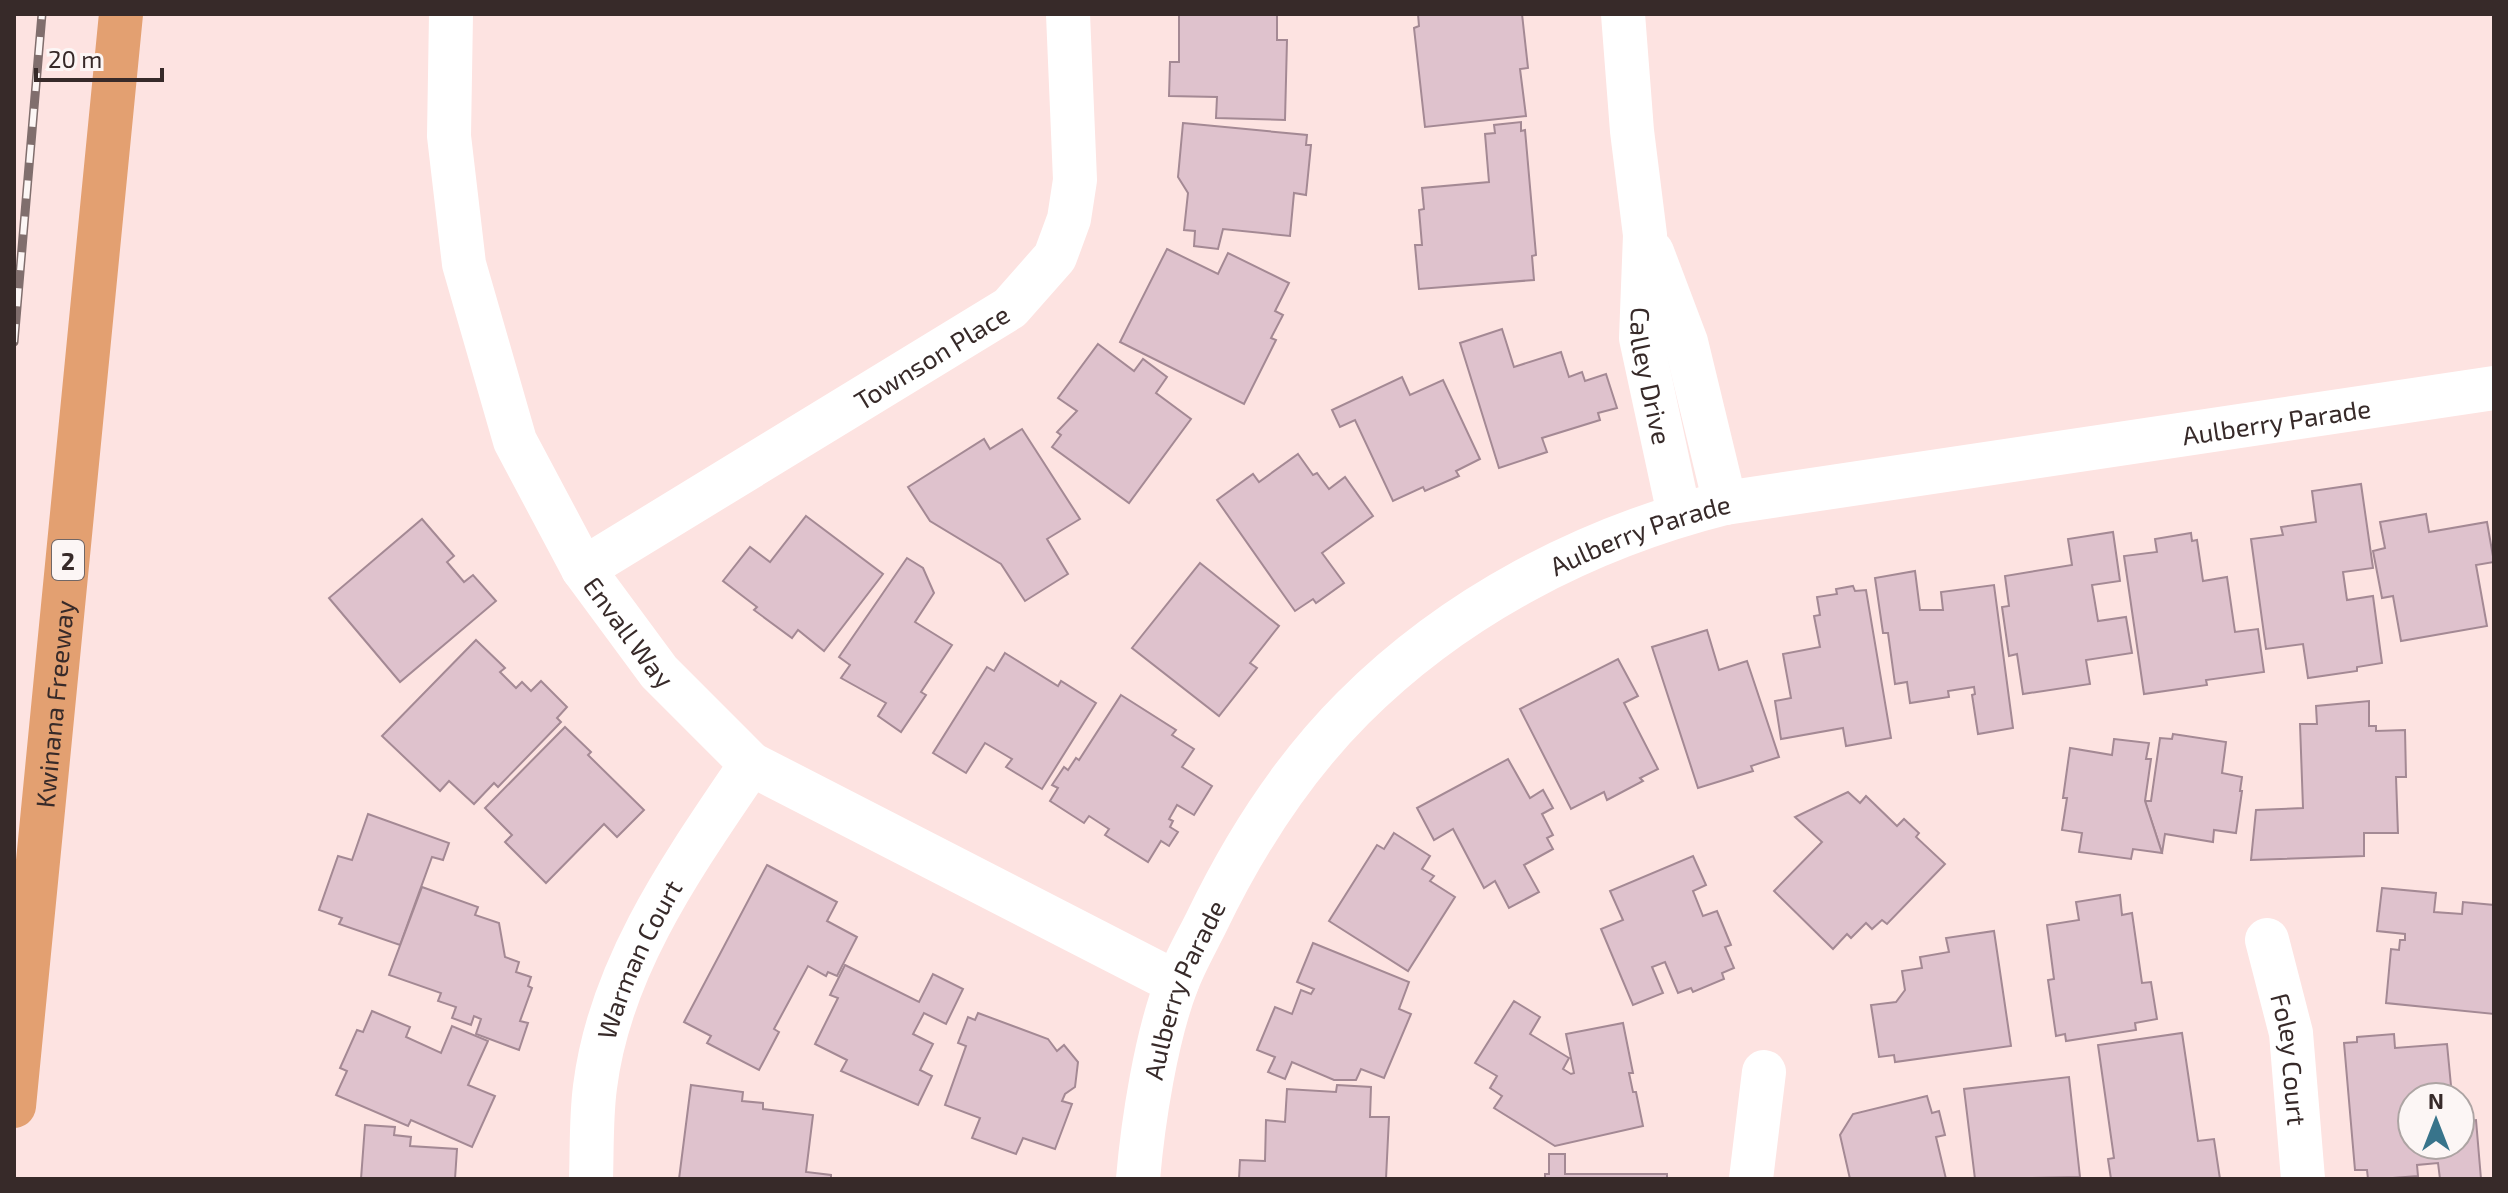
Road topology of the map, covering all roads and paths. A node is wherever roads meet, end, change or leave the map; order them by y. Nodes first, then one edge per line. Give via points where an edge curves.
1 (121, 14) edge
2 (451, 14) edge
3 (1068, 14) edge
4 (1623, 14) edge
5 (1645, 235) junction
6 (2494, 388) edge
7 (1725, 503) junction
8 (1679, 514) junction
9 (583, 569) junction
10 (751, 764) junction
11 (2267, 940) dead end
12 (1177, 983) junction
13 (1764, 1072) dead end
14 (14, 1106) edge
15 (591, 1179) edge
16 (1138, 1179) edge
17 (1751, 1179) edge
18 (2303, 1179) edge

1 - 14 highway, Kwinana Freeway / 2
2 - 9 street, Envall Way via 449,136 464,264 515,441
3 - 9 street, Townson Place via 1075,180 1055,257 1010,308
4 - 5 street, Calley Drive
5 - 7 street, Calley Drive via 1686,342
5 - 8 street, Calley Drive via 1641,338
6 - 7 street, Aulberry Parade
7 - 8 street, Aulberry Parade
8 - 12 street, Aulberry Parade via 1539,571 1467,615 1352,709 1260,826 1224,885
9 - 10 street, Envall Way via 659,672
10 - 12 street, Envall Way
10 - 15 street, Warman Court via 678,872 639,946 608,1023 595,1087
11 - 18 street, Foley Court via 2291,1033
12 - 16 street, Aulberry Parade via 1161,1041
13 - 17 street

